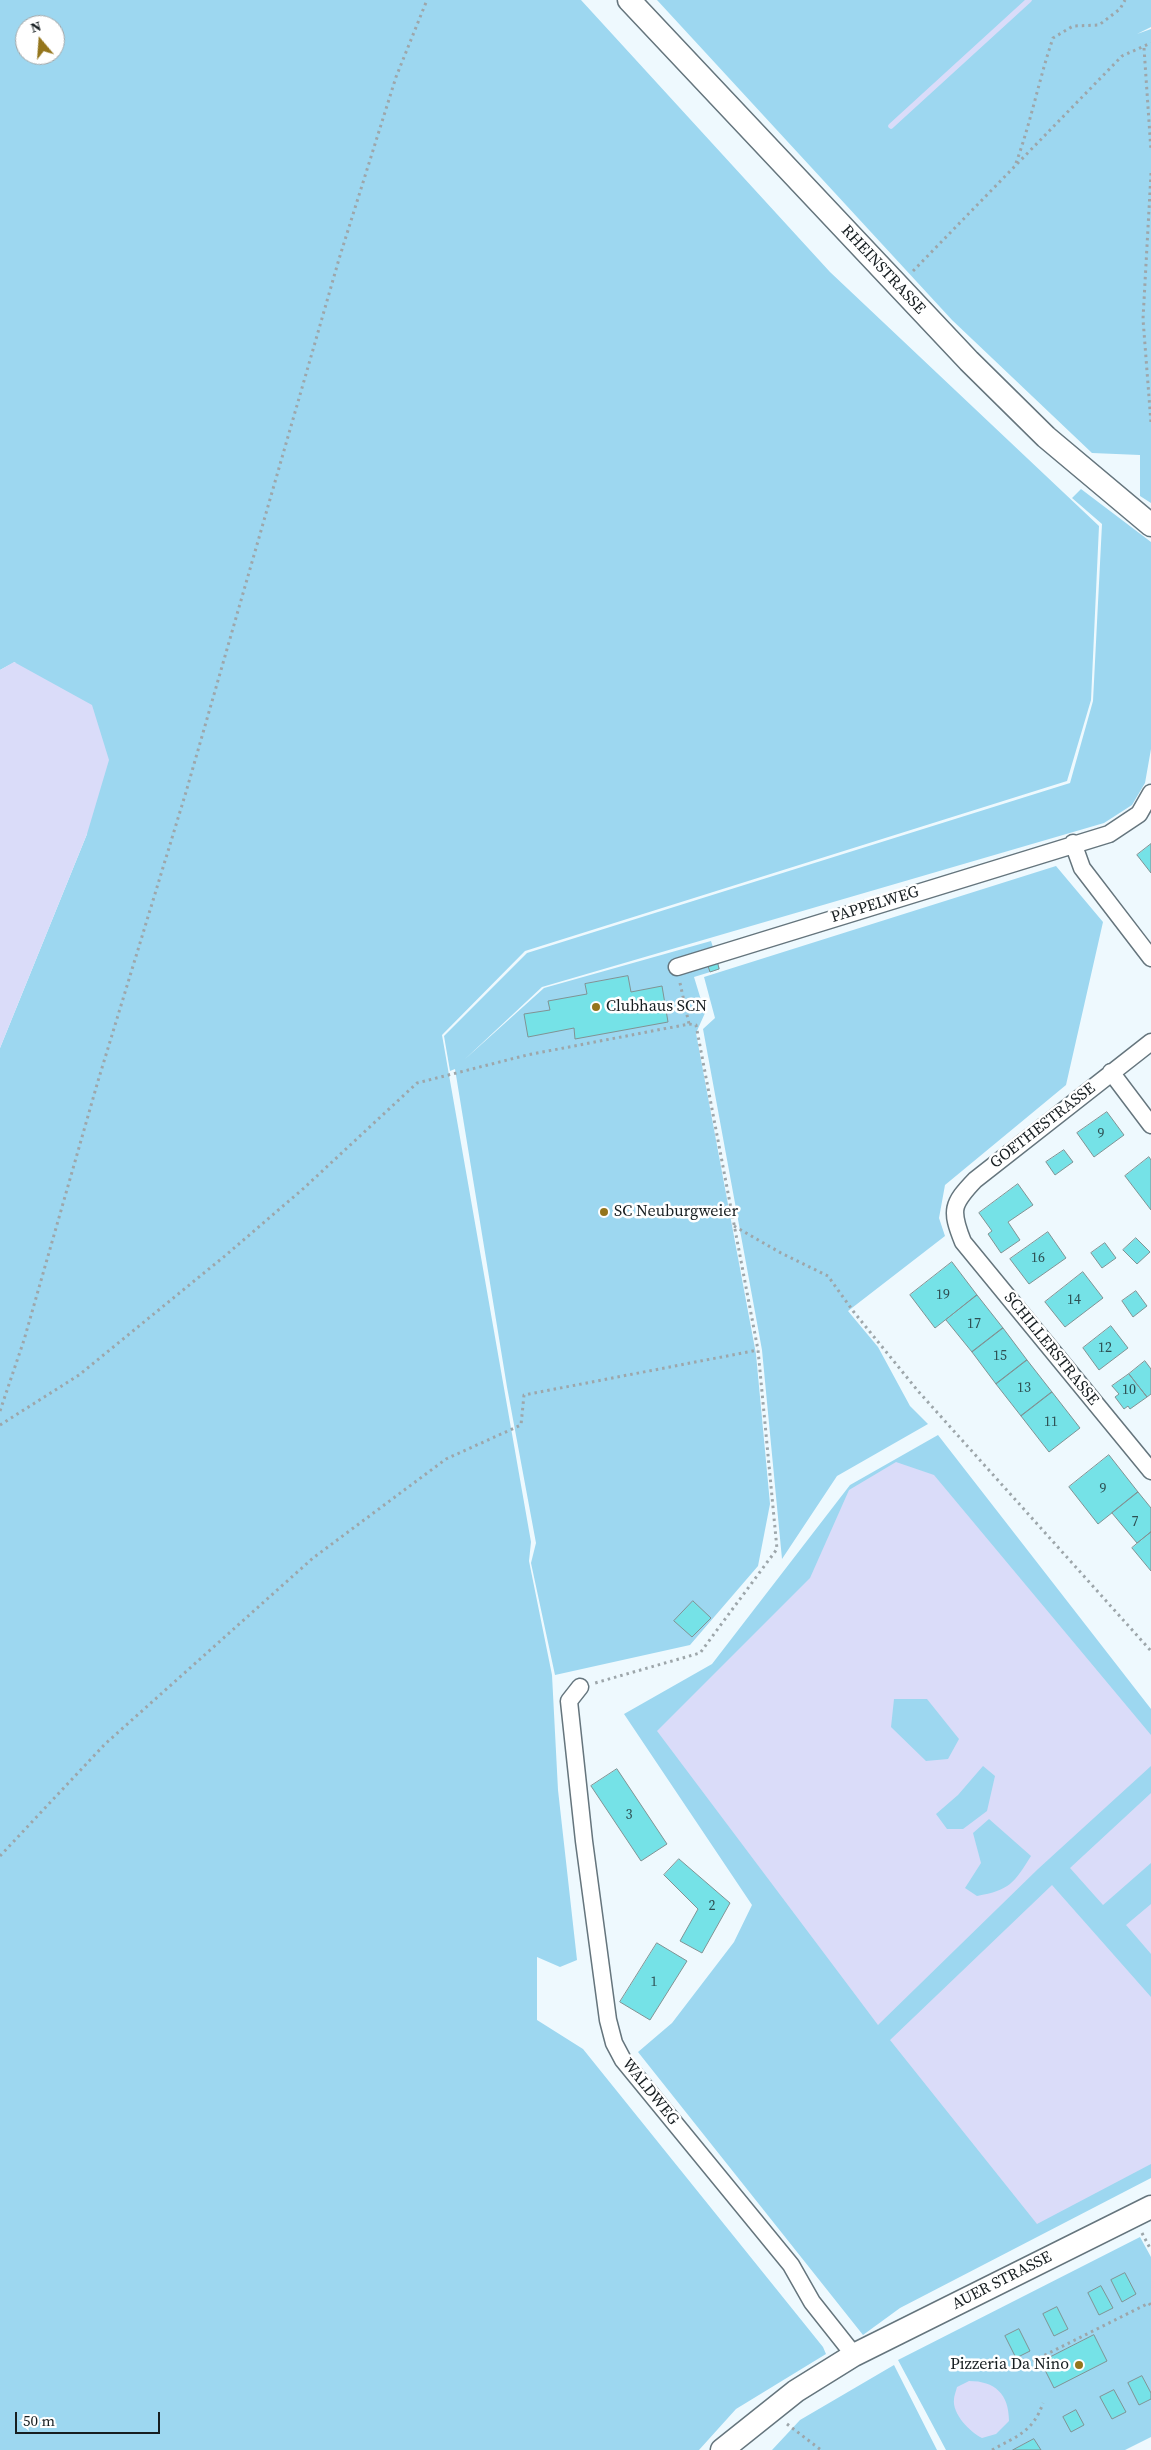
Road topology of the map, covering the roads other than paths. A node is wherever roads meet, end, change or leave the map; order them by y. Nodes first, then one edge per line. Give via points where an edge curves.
1 (629, 0) edge
2 (1151, 525) edge
3 (1151, 793) edge
4 (1073, 843) junction
5 (1151, 958) edge
6 (677, 967) road end
7 (1151, 1042) edge
8 (1111, 1072) junction
9 (1151, 1125) edge
10 (956, 1224) joint
11 (1151, 1471) edge
12 (580, 1687) road end
13 (1151, 2207) edge
14 (854, 2356) junction
15 (722, 2450) edge

1 - 2 main road, RHEINSTRASSE via 969,361 1046,436
3 - 4 street, PAPPELWEG via 1139,814 1108,834
4 - 5 street via 1082,868
4 - 6 street, PAPPELWEG
7 - 8 street, GOETHESTRASSE
8 - 9 street
8 - 10 street, GOETHESTRASSE via 975,1180 958,1198
10 - 11 street, SCHILLERSTRASSE via 963,1242
12 - 14 street, WALDWEG via 569,1702 585,1849 614,2044 623,2060 791,2265 812,2302
13 - 14 main road, AUER STRASSE
14 - 15 main road, AUER STRASSE via 796,2391

